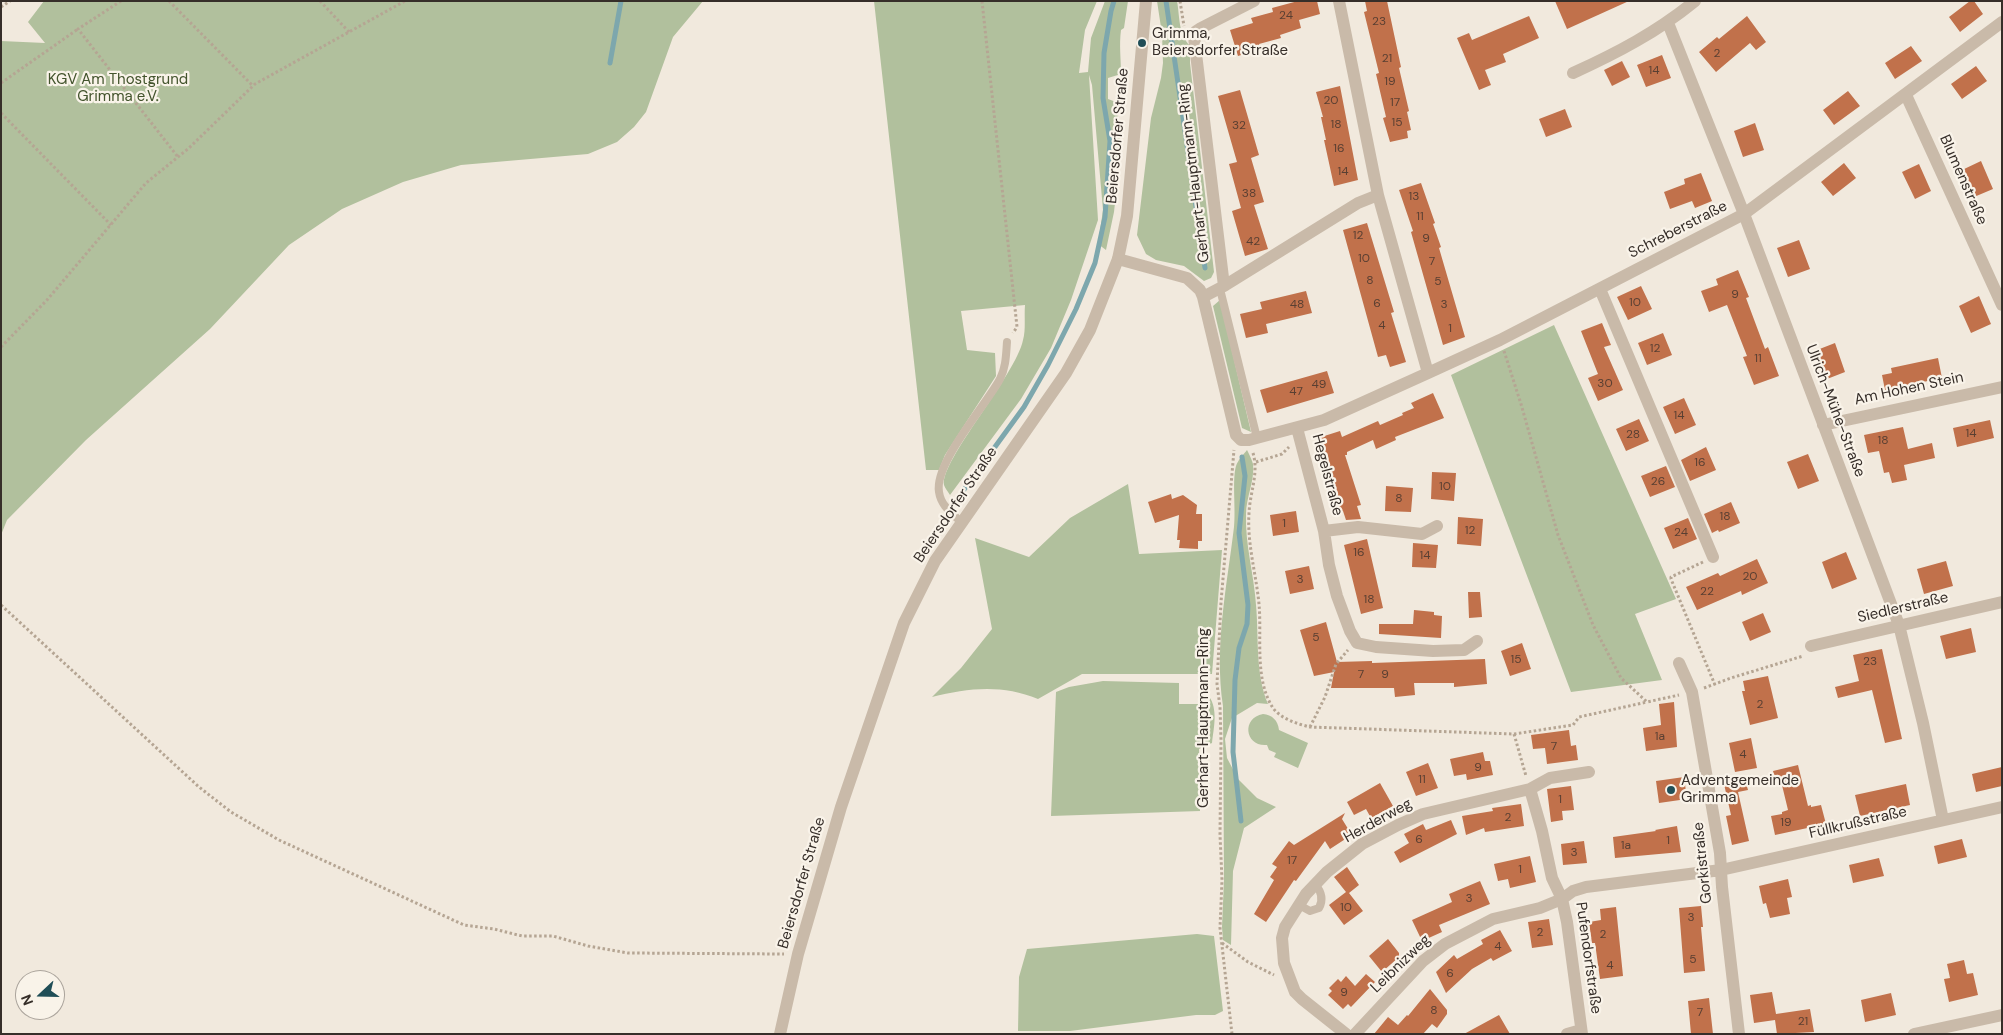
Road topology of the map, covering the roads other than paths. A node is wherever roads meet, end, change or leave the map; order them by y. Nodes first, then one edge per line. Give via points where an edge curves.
1 (1146, 1) edge
2 (1254, 1) edge
3 (1339, 1) edge
4 (1695, 1) edge
5 (2002, 22) edge
6 (1668, 23) junction
7 (1573, 72) dead end
8 (1906, 95) junction
9 (1378, 195) junction
10 (1744, 214) junction
11 (1118, 259) junction
12 (1222, 288) junction
13 (1600, 289) junction
14 (1203, 297) junction
15 (2002, 305) edge
16 (1006, 342) road end
17 (1428, 373) junction
18 (2002, 387) edge
19 (1823, 425) junction
20 (1299, 433) junction
21 (1257, 438) junction
22 (962, 522) junction
23 (1437, 526) dead end
24 (1324, 531) junction
25 (1714, 557) road end
26 (2002, 602) edge
27 (1899, 626) junction
28 (1477, 641) dead end
29 (1811, 646) road end
30 (1679, 663) dead end
31 (1588, 772) dead end
32 (1530, 789) junction
33 (2002, 807) edge
34 (1943, 820) junction
35 (1721, 870) junction
36 (1315, 884) junction
37 (1562, 899) junction
38 (1299, 905) junction
39 (2002, 1015) edge
40 (1582, 1032) edge
41 (780, 1034) edge
42 (1346, 1034) edge
43 (1356, 1034) edge
44 (1567, 1034) edge
45 (1739, 1034) edge
46 (1914, 1034) edge

1 - 11 street, Beiersdorfer Straße via 1127,216
2 - 12 street, Gerhart-Hauptmann-Ring via 1201,28 1194,37
3 - 9 street
4 - 6 street
5 - 8 street, Schreberstraße
6 - 7 street via 1614,54
6 - 10 street, Ulrich-Mühe-Straße
8 - 10 street, Schreberstraße
8 - 15 street, Blumenstraße
9 - 12 street via 1358,203
9 - 17 street
10 - 13 street, Schreberstraße
10 - 19 street, Ulrich-Mühe-Straße
11 - 14 street via 1187,278
11 - 22 street, Beiersdorfer Straße via 1090,330 1066,373
12 - 14 street
12 - 21 lane
13 - 17 street
13 - 25 street
14 - 21 street via 1236,435 1241,440
16 - 22 lane via 1006,363 1000,378 942,472 939,492 945,507
17 - 20 street
18 - 19 street, Am Hohen Stein
19 - 27 street, Ulrich-Mühe-Straße
20 - 21 street
20 - 24 street, Hegelstraße
22 - 41 street, Beiersdorfer Straße via 935,562 904,623 841,807 798,954
23 - 24 street, Hegelstraße via 1422,534 1358,527
24 - 28 street, Hegelstraße via 1337,596 1357,643 1433,652 1464,650
26 - 27 street, Siedlerstraße
27 - 29 street, Siedlerstraße
27 - 34 street, Ulrich-Mühe-Straße
30 - 35 street, Gorkistraße via 1692,692
31 - 32 street, Herderweg via 1550,778
32 - 36 street, Herderweg via 1422,814 1362,844
32 - 37 street via 1552,878
33 - 34 street, Füllkrußstraße
34 - 35 street, Füllkrußstraße
35 - 37 street, Pufendorfstraße via 1586,887
35 - 45 street, Gorkistraße
36 - 38 street, Herderweg
36 - 38 lane via 1322,898 1319,908 1310,910
37 - 40 street, Pufendorfstraße via 1568,922
37 - 43 street, Leibnizweg via 1492,920 1445,944 1423,961
38 - 42 street, Herderweg via 1282,938 1289,979 1302,1000
39 - 46 street
40 - 44 street

